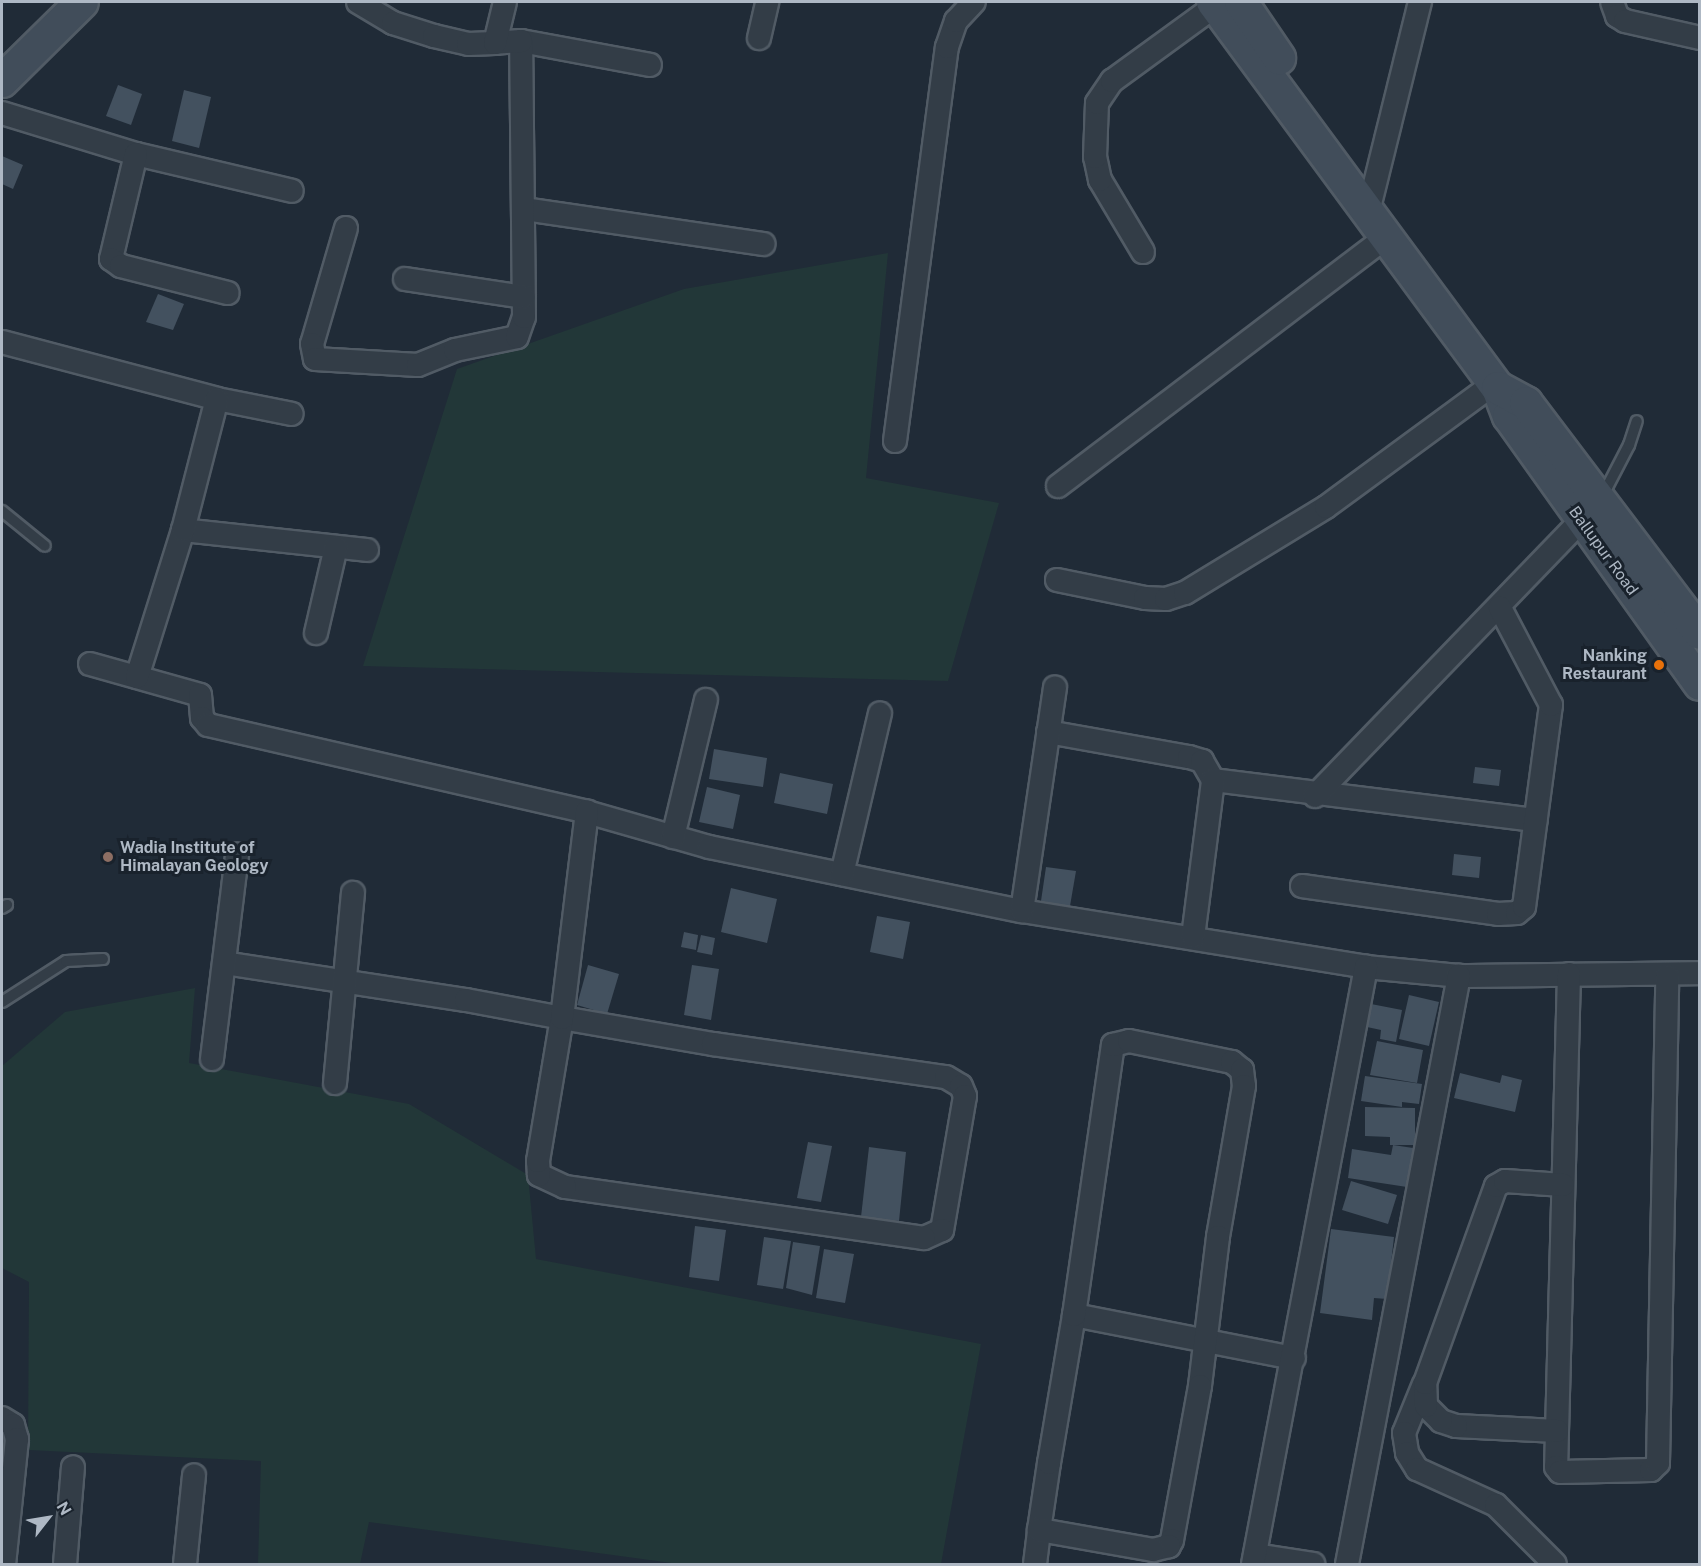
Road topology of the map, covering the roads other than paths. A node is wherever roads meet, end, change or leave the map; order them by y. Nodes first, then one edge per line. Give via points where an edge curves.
1 (54, 2) edge
2 (82, 2) edge
3 (358, 2) edge
4 (505, 2) edge
5 (767, 2) edge
6 (974, 2) edge
7 (1241, 2) edge
8 (1420, 2) edge
9 (1612, 2) edge
10 (1204, 6) edge
11 (759, 38) dead end
12 (1700, 38) edge
13 (521, 41) junction
14 (495, 43) junction
15 (2, 52) edge
16 (650, 65) dead end
17 (2, 81) edge
18 (2, 113) edge
19 (1319, 147) junction
20 (136, 154) junction
21 (292, 191) dead end
22 (524, 209) junction
23 (1377, 224) junction
24 (346, 228) dead end
25 (763, 244) dead end
26 (1143, 252) dead end
27 (405, 279) dead end
28 (228, 293) dead end
29 (524, 297) junction
30 (2, 342) edge
31 (1507, 398) junction
32 (217, 399) junction
33 (292, 414) dead end
34 (1637, 421) dead end
35 (895, 441) dead end
36 (1058, 486) dead end
37 (1591, 510) junction
38 (2, 511) edge
39 (183, 530) junction
40 (45, 546) dead end
41 (336, 547) junction
42 (367, 550) dead end
43 (1057, 580) dead end
44 (1500, 608) junction
45 (316, 633) dead end
46 (1700, 633) edge
47 (90, 664) dead end
48 (137, 677) junction
49 (1700, 684) edge
50 (1055, 687) dead end
51 (706, 699) dead end
52 (880, 713) dead end
53 (1048, 732) junction
54 (1213, 780) junction
55 (1315, 796) junction
56 (587, 812) junction
57 (1536, 820) junction
58 (673, 837) junction
59 (237, 855) dead end
60 (842, 874) junction
61 (1302, 886) dead end
62 (353, 893) dead end
63 (1022, 911) junction
64 (1193, 937) junction
65 (103, 959) dead end
66 (224, 963) junction
67 (1366, 967) junction
68 (1700, 973) edge
69 (1569, 974) junction
70 (1459, 976) junction
71 (1667, 976) junction
72 (343, 981) junction
73 (2, 1002) edge
74 (562, 1018) junction
75 (213, 1059) dead end
76 (335, 1083) dead end
77 (1563, 1185) junction
78 (1074, 1315) junction
79 (1206, 1342) junction
80 (1294, 1358) junction
81 (1425, 1383) junction
82 (2, 1418) edge
83 (1557, 1431) junction
84 (73, 1467) dead end
85 (194, 1475) dead end
86 (1040, 1530) junction
87 (1254, 1560) edge
88 (4, 1564) edge
89 (65, 1564) edge
90 (184, 1564) edge
91 (1035, 1564) edge
92 (1313, 1564) edge
93 (1347, 1564) edge
94 (1555, 1564) edge

1 - 15 main road
2 - 17 main road
3 - 14 street via 393,23 434,36 468,44
4 - 14 street
5 - 11 street
6 - 35 street via 956,21 947,47
7 - 19 main road via 1308,102
8 - 23 street
9 - 12 street via 1617,16 1625,21
10 - 19 main road, Ballupur Road
10 - 19 main road via 1285,122
10 - 26 street via 1112,81 1097,103 1095,157 1100,180
13 - 14 street
13 - 16 street
13 - 22 street
18 - 20 street
19 - 23 main road, Ballupur Road
20 - 21 street
20 - 28 street via 111,259 121,266
22 - 25 street
22 - 29 street
23 - 31 main road, Ballupur Road
23 - 36 street
24 - 29 street via 312,344 315,359 322,362 418,365 455,350 508,341 522,329
27 - 29 street
30 - 32 street
31 - 37 main road, Ballupur Road
31 - 43 street via 1185,593 1166,599 1145,598
32 - 33 street
32 - 39 street
34 - 37 lane via 1629,445
37 - 44 street
37 - 46 main road, Ballupur Road
37 - 49 main road, Ballupur Road
38 - 40 lane
39 - 41 street
39 - 48 street
41 - 42 street
41 - 45 street
44 - 55 street
44 - 57 street via 1551,705
47 - 48 street
48 - 56 street via 200,695 202,718 208,725
50 - 53 street
51 - 58 street
52 - 60 street
53 - 54 street via 1189,757 1202,761
53 - 63 street
54 - 55 street
54 - 64 street
55 - 57 street
56 - 58 street
56 - 74 street
57 - 61 street via 1527,900 1517,913 1498,914
58 - 60 street
59 - 66 street
60 - 63 street
62 - 72 street
63 - 64 street
64 - 67 street
65 - 73 lane via 66,961
66 - 72 street
66 - 75 street
67 - 70 street
67 - 80 street
68 - 71 street
69 - 70 street
69 - 71 street
69 - 77 street
70 - 93 street
71 - 83 street via 1658,1463 1651,1470 1560,1472 1556,1467
72 - 74 street
72 - 76 street
74 - 74 street via 538,1161 539,1175 550,1184 924,1238 942,1230 965,1096 954,1080
77 - 81 street via 1504,1180 1496,1186
77 - 83 street
78 - 79 street
78 - 79 street via 1113,1045 1129,1041 1201,1055 1232,1062 1242,1070 1244,1078 1218,1237
78 - 86 street
79 - 80 street
79 - 86 street via 1186,1470 1168,1546 1153,1550
80 - 87 street
81 - 83 street via 1426,1406 1441,1421 1456,1426
81 - 94 street via 1404,1433 1407,1453 1417,1469 1496,1505
82 - 88 street via 13,1425 17,1439
84 - 89 street
85 - 90 street
86 - 91 street
87 - 92 street

